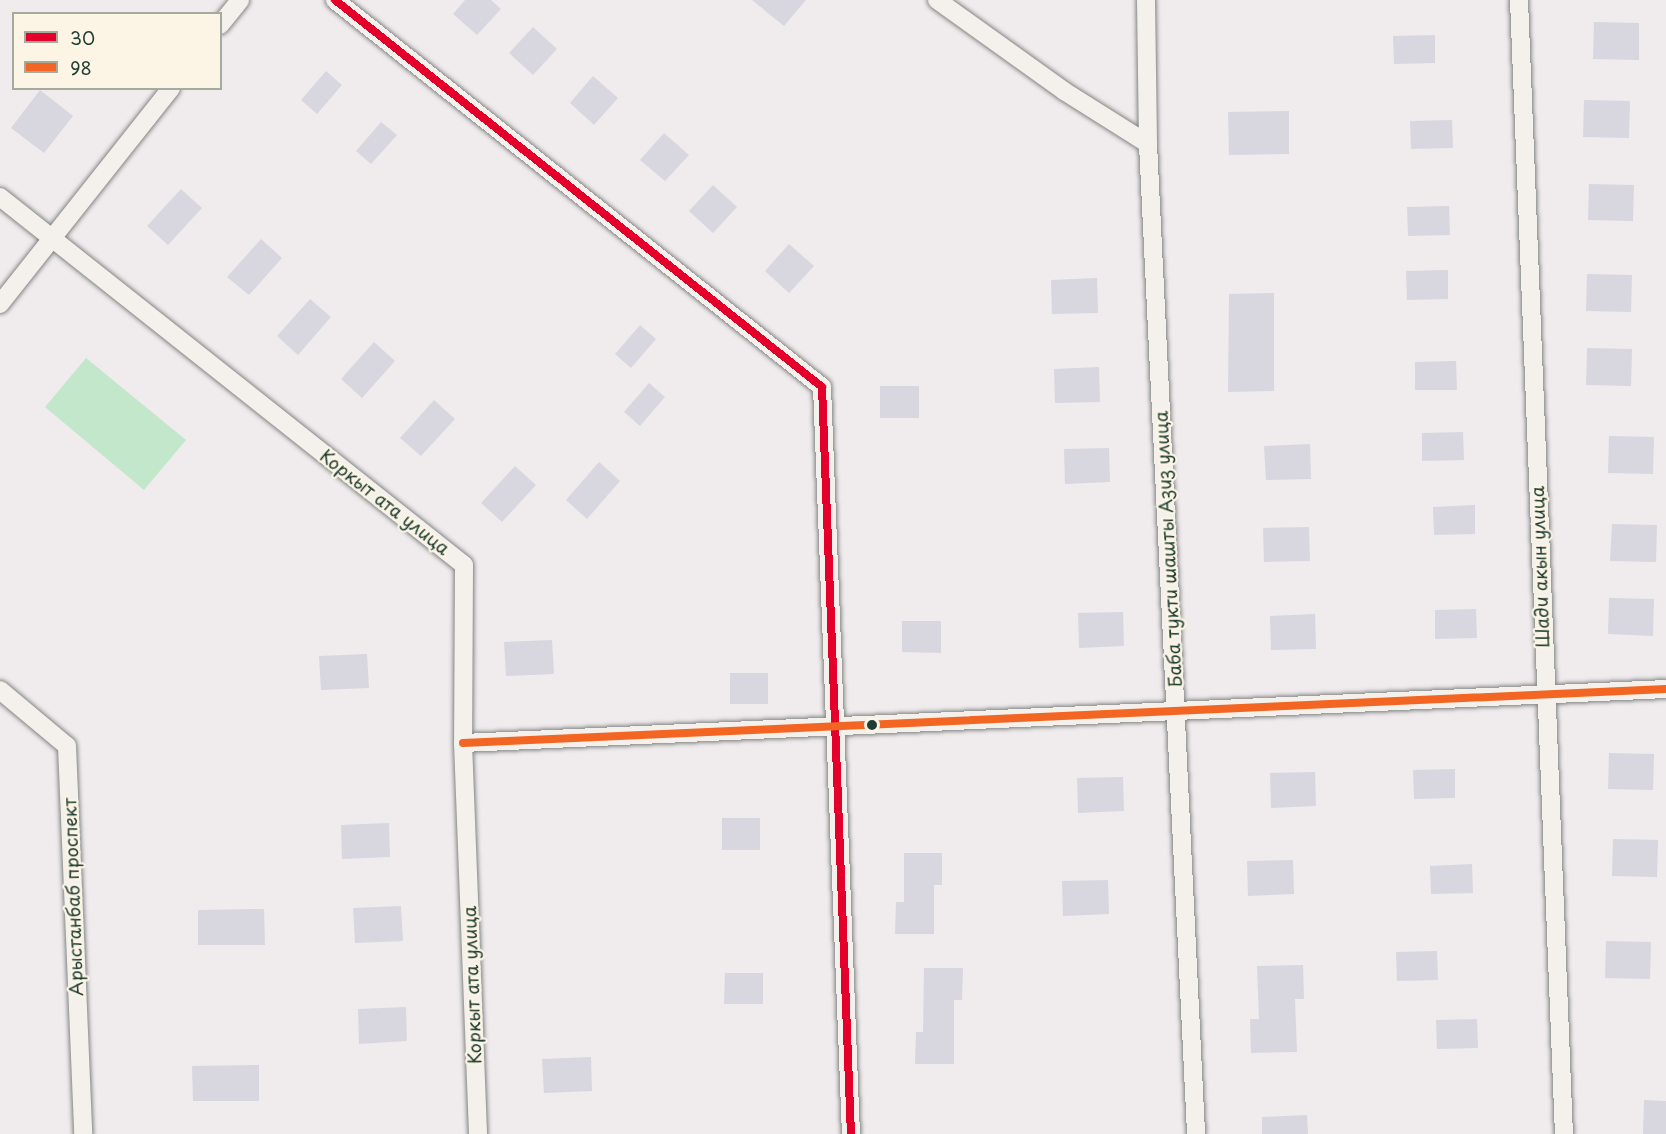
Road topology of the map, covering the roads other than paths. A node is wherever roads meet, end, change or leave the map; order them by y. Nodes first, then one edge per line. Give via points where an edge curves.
1 (240, 0) edge
2 (334, 0) edge
3 (937, 0) edge
4 (1146, 0) edge
5 (1519, 0) edge
6 (222, 22) edge
7 (169, 90) edge
8 (1148, 144) junction
9 (0, 197) edge
10 (52, 240) junction
11 (0, 304) edge
12 (1666, 688) edge
13 (0, 690) edge
14 (1545, 694) junction
15 (1176, 710) junction
16 (835, 726) junction
17 (463, 743) junction
18 (83, 1134) edge
19 (478, 1134) edge
20 (850, 1134) edge
21 (1196, 1134) edge
22 (1564, 1134) edge

1 - 6 street
2 - 16 street via 822,387
3 - 8 street via 1064,91
4 - 8 street, Баба тукти шашты Азиз улица
5 - 14 street, Шади акын улица
7 - 10 street
8 - 15 street, Баба тукти шашты Азиз улица
9 - 10 street, Коркыт ата улица
10 - 11 street
10 - 17 street, Коркыт ата улица via 464,565
12 - 14 street
13 - 18 street, Арыстанбаб проспект via 67,746
14 - 15 street
14 - 22 street, Шади акын улица
15 - 16 street
15 - 21 street, Баба тукти шашты Азиз улица
16 - 17 street
16 - 20 street
17 - 19 street, Коркыт ата улица

